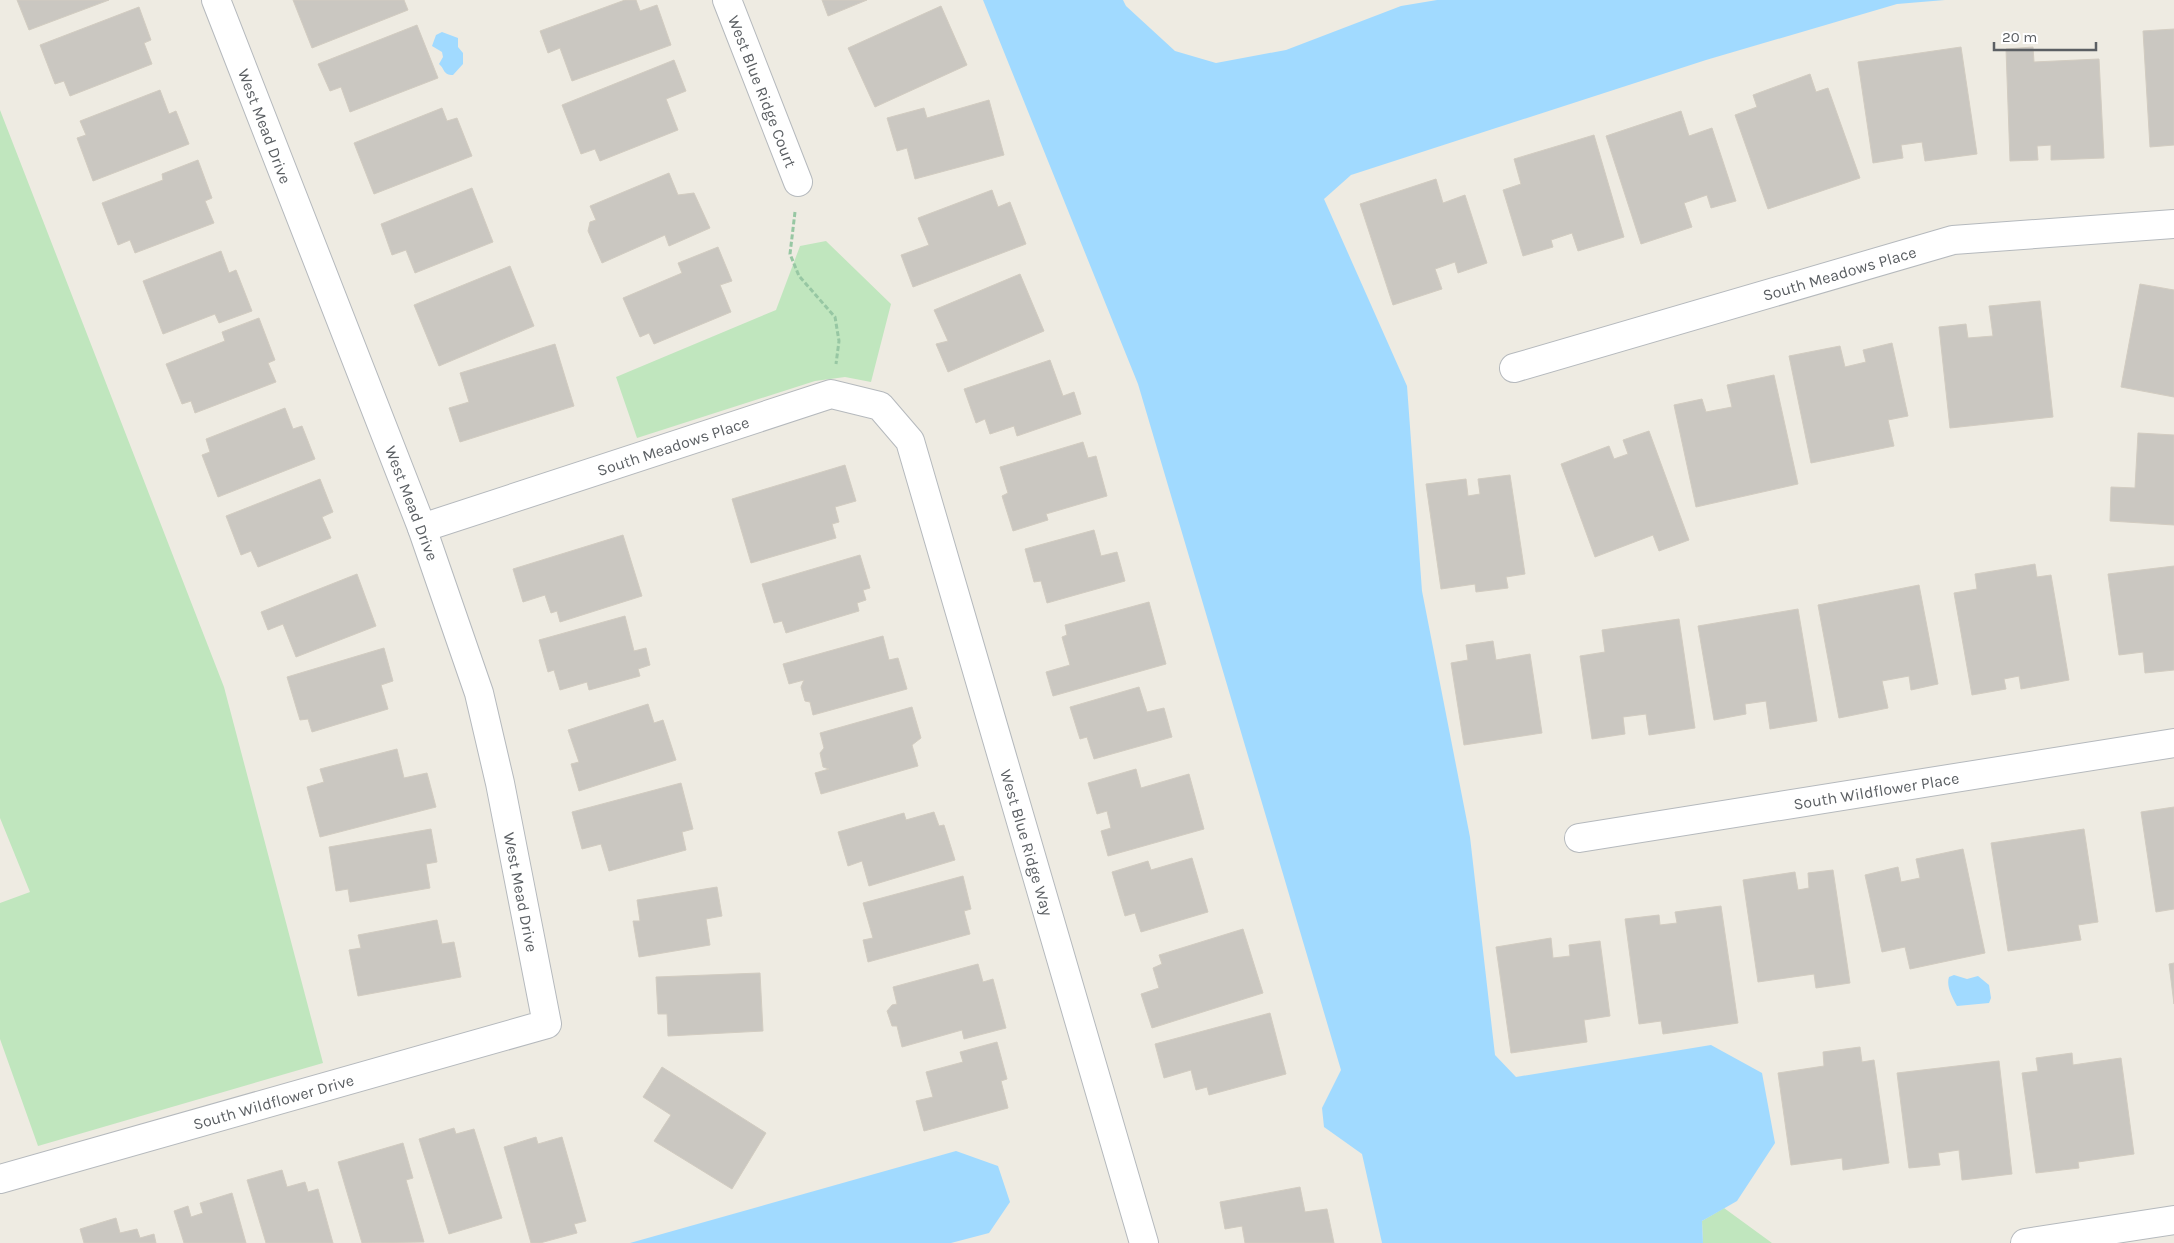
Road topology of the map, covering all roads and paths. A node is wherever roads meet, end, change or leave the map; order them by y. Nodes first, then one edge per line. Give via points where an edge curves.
1 (216, 0) edge
2 (727, 0) edge
3 (798, 182) joint
4 (2174, 224) edge
5 (1514, 368) dead end
6 (831, 394) junction
7 (422, 528) junction
8 (2174, 743) edge
9 (1579, 838) dead end
10 (547, 1024) joint
11 (0, 1179) edge
12 (2174, 1220) edge
13 (1144, 1243) edge
14 (2025, 1243) edge

1 - 7 street, West Mead Drive
2 - 3 street, West Blue Ridge Court
3 - 6 path via 790,254 799,276 835,317 839,341
4 - 5 street, South Meadows Place via 1953,240
6 - 7 street, South Meadows Place
6 - 13 street, West Blue Ridge Way via 880,406 910,441
7 - 10 street, West Mead Drive via 479,693
8 - 9 street, South Wildflower Place
10 - 11 street, South Wildflower Drive
12 - 14 street

